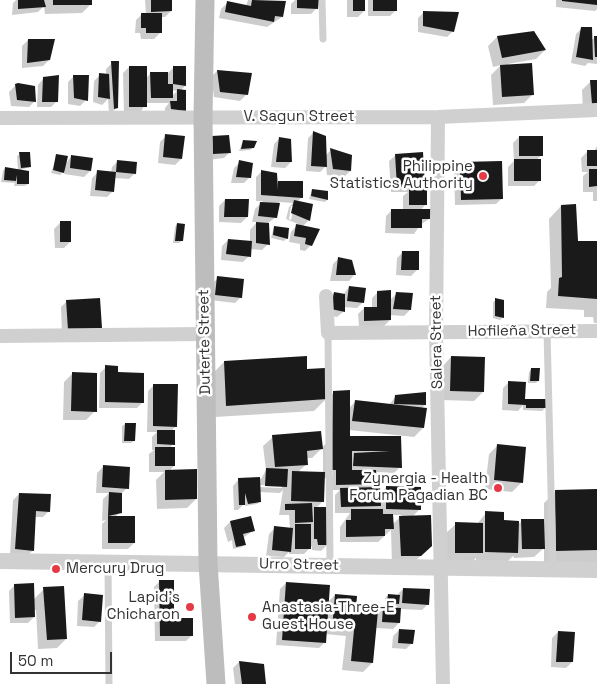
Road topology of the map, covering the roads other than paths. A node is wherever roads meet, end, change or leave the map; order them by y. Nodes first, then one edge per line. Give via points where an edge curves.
1 (205, 0) edge
2 (322, 0) edge
3 (323, 40) dead end
4 (597, 110) edge
5 (203, 116) junction
6 (438, 116) junction
7 (0, 118) edge
8 (326, 296) dead end
9 (547, 331) junction
10 (597, 331) edge
11 (436, 332) junction
12 (328, 333) junction
13 (205, 334) junction
14 (0, 336) edge
15 (0, 561) edge
16 (108, 561) junction
17 (208, 563) junction
18 (330, 565) junction
19 (442, 567) junction
20 (553, 570) junction
21 (597, 570) edge
22 (109, 684) edge
23 (216, 684) edge
24 (442, 684) edge

1 - 5 main road, Duterte Street
2 - 3 lane
4 - 6 street, V. Sagun Street
5 - 6 street, V. Sagun Street
5 - 7 street, V. Sagun Street
5 - 13 main road, Duterte Street
6 - 11 street, Salera Street
8 - 12 street
9 - 10 street, Hofileña Street
9 - 11 street, Hofileña Street
9 - 20 lane
11 - 12 street, Hofileña Street
11 - 19 street, Salera Street
12 - 18 lane
13 - 14 street
13 - 17 main road, Duterte Street
15 - 16 street, Urro Street
16 - 17 street, Urro Street
16 - 22 lane
17 - 18 street, Urro Street
17 - 23 main road, Duterte Street
18 - 19 street, Urro Street
19 - 20 street, Urro Street
19 - 24 street, Salera Street
20 - 21 street, Urro Street

